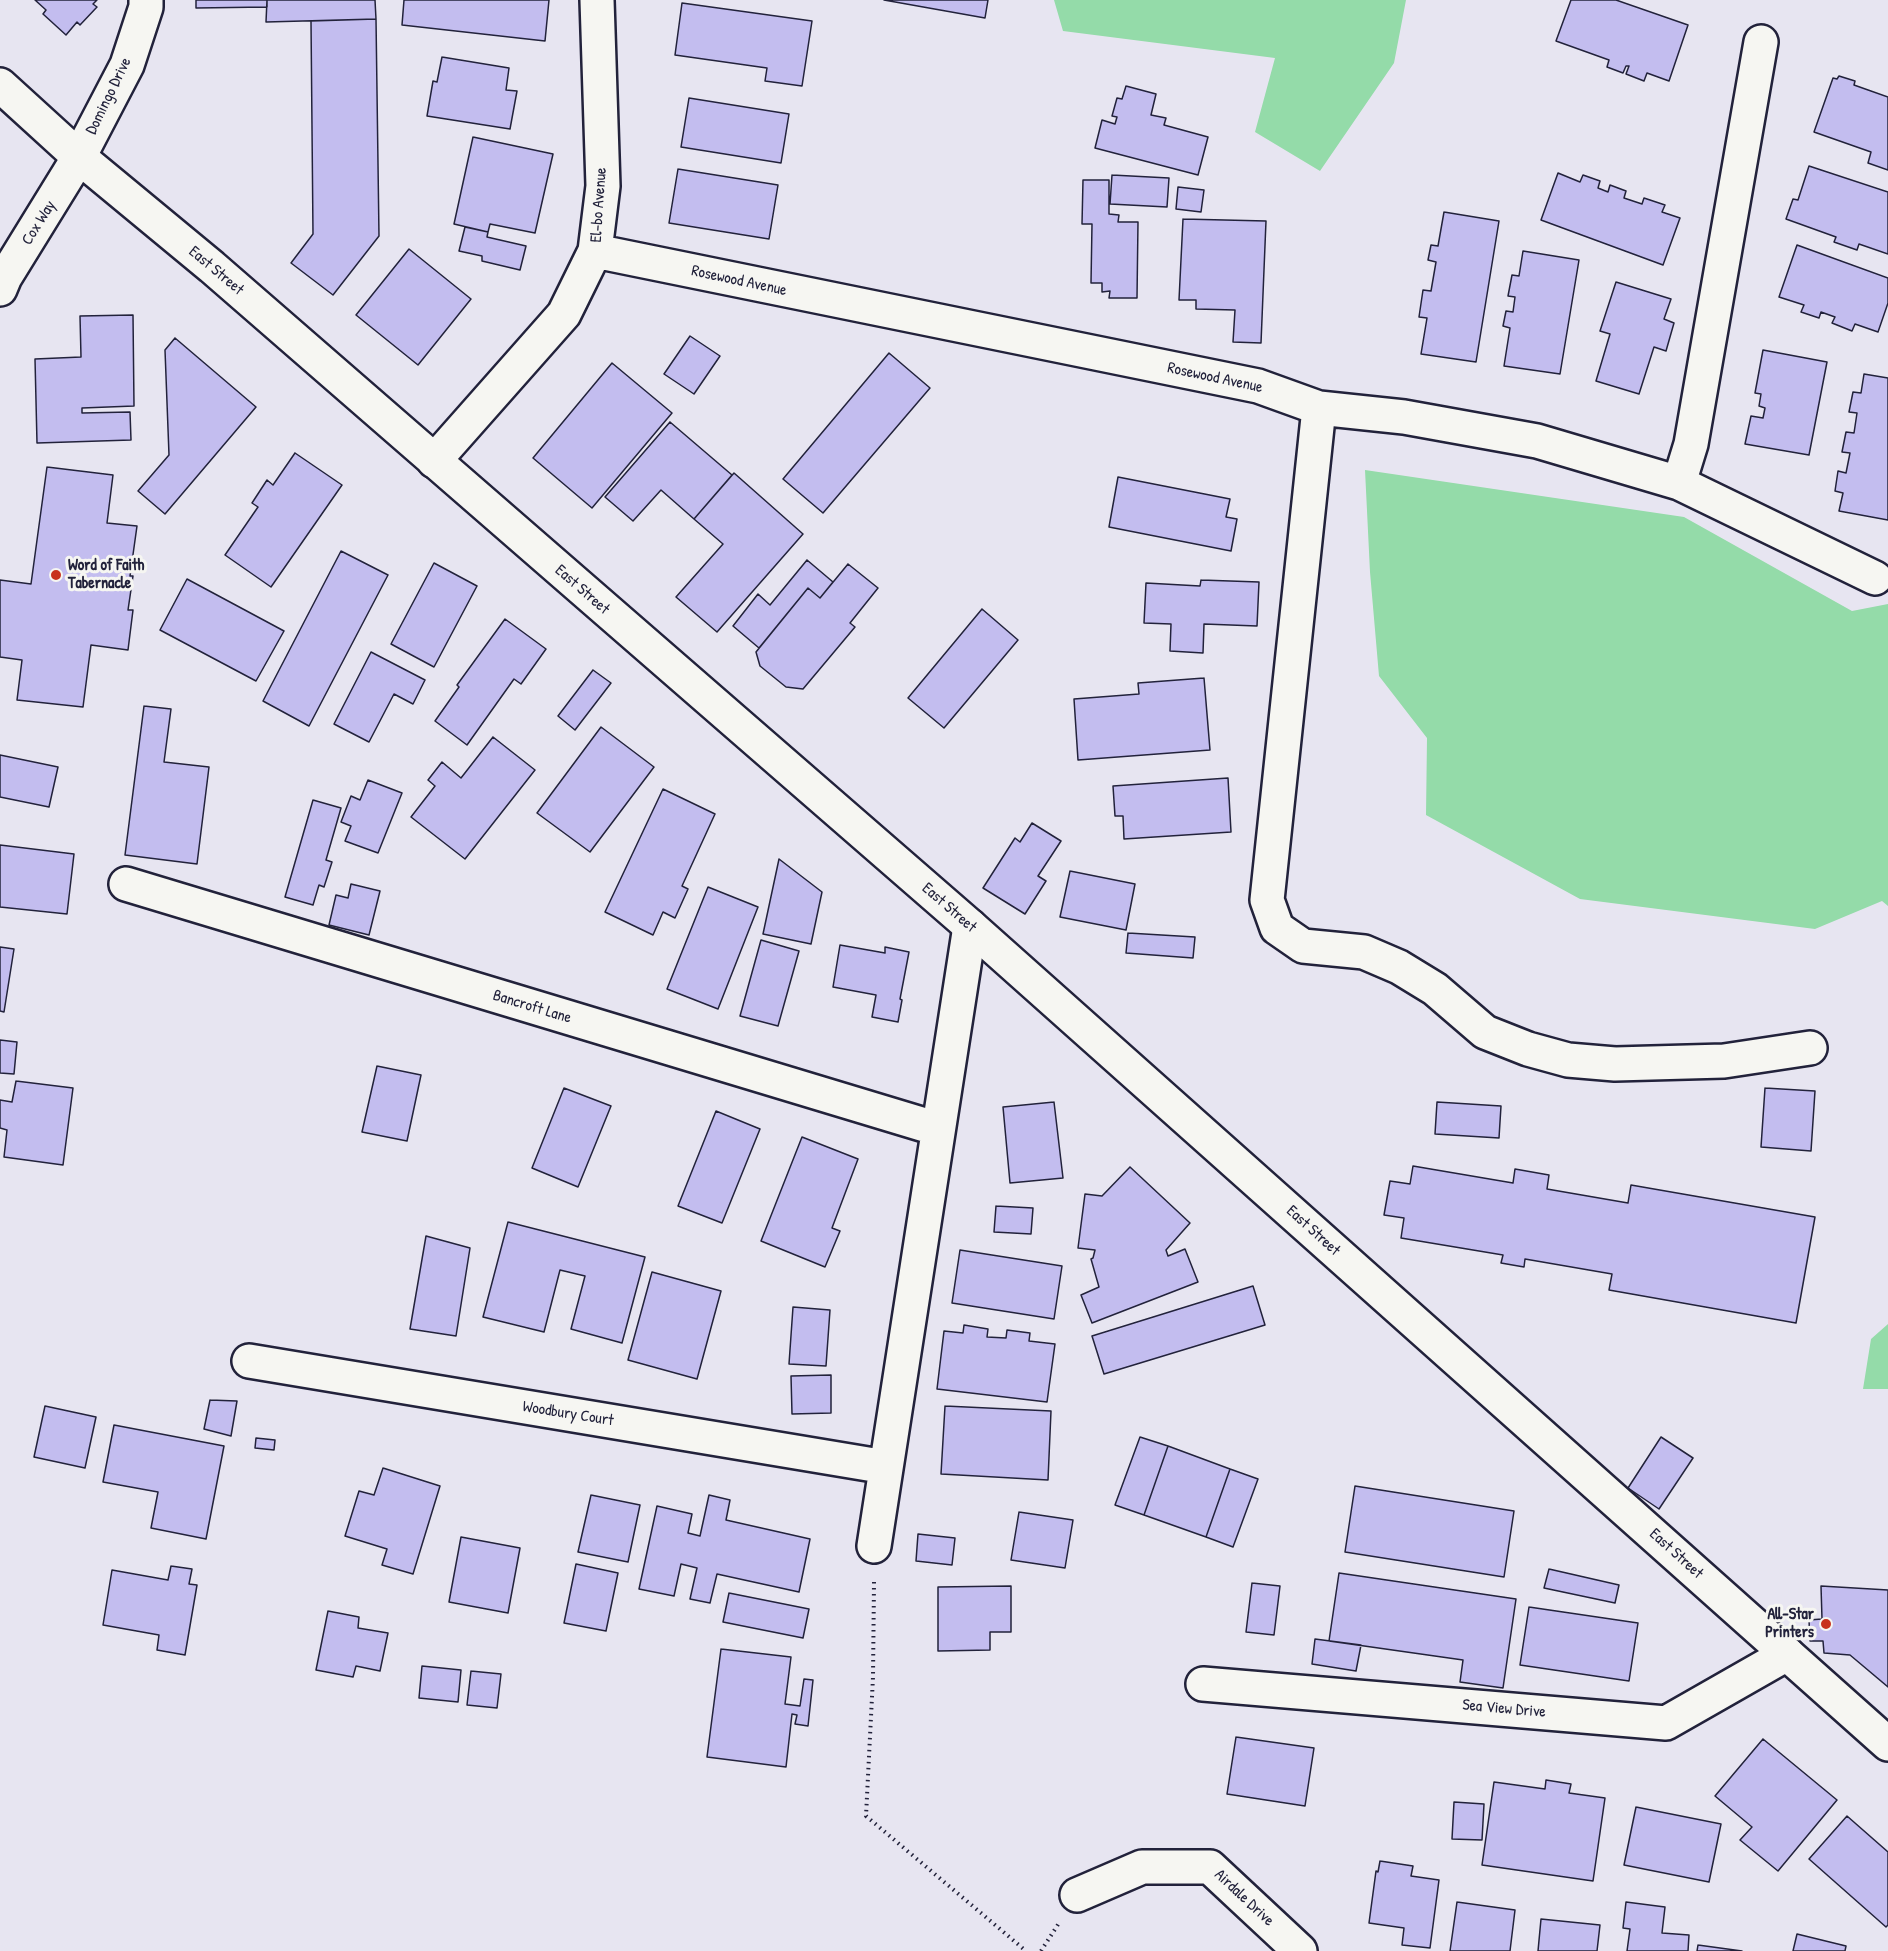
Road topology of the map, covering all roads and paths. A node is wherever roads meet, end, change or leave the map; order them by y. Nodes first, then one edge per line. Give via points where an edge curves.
1 (146, 0) edge
2 (597, 0) edge
3 (1761, 42) dead end
4 (0, 85) edge
5 (79, 157) junction
6 (595, 251) junction
7 (0, 289) edge
8 (1319, 408) junction
9 (434, 461) junction
10 (1679, 483) junction
11 (1875, 578) dead end
12 (126, 884) dead end
13 (970, 926) junction
14 (1810, 1048) dead end
15 (938, 1129) junction
16 (249, 1361) dead end
17 (886, 1467) junction
18 (874, 1546) joint
19 (1787, 1654) junction
20 (1203, 1684) dead end
21 (1888, 1744) edge
22 (1077, 1895) dead end
23 (1026, 1951) edge
24 (1300, 1951) edge

1 - 5 street, Domingo Drive via 127,65
2 - 6 street, El-bo Avenue via 603,186
3 - 10 street via 1693,432
4 - 5 street, East Street
5 - 7 street, Cox Way
5 - 9 street, East Street
6 - 8 street, Rosewood Avenue via 1258,386
6 - 9 street, El-bo Avenue via 564,314
8 - 10 street, Rosewood Avenue via 1404,417 1537,441
8 - 14 street via 1267,900 1277,928 1303,946 1364,952 1399,967 1435,989 1485,1032 1568,1060 1615,1064 1724,1061
9 - 13 street, East Street
10 - 11 street, Rosewood Avenue
12 - 15 street, Bancroft Lane
13 - 15 street
13 - 19 street, East Street
15 - 17 street
16 - 17 street, Woodbury Court
17 - 18 street
18 - 23 path via 866,1816
19 - 20 street, Sea View Drive via 1666,1723
19 - 21 street, East Street
22 - 24 street, Airdale Drive via 1142,1868 1210,1867

